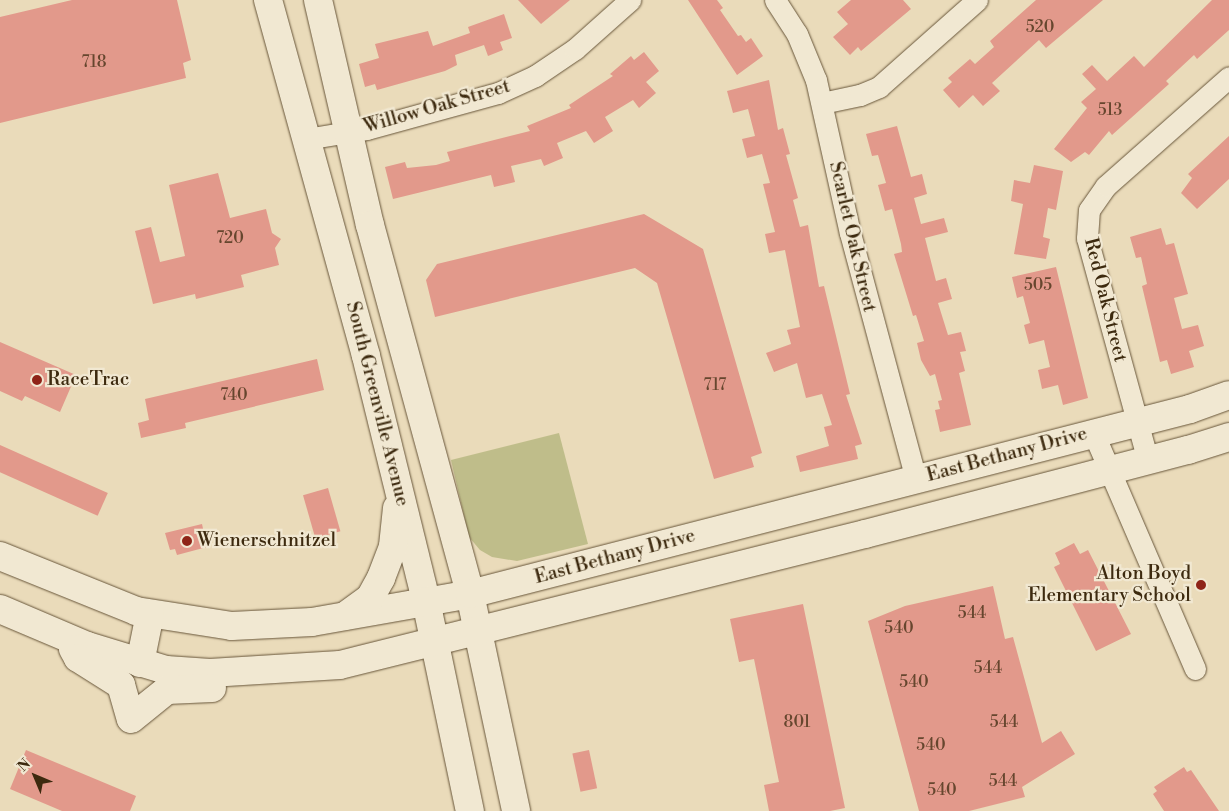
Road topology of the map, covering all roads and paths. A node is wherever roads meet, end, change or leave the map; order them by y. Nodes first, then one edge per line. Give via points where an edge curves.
1 (268, 0) edge
2 (318, 0) edge
3 (630, 0) edge
4 (775, 0) edge
5 (977, 0) edge
6 (1229, 77) edge
7 (822, 103) junction
8 (351, 132) junction
9 (306, 139) junction
10 (1229, 395) edge
11 (1137, 421) junction
12 (1093, 432) junction
13 (1229, 436) edge
14 (1148, 460) junction
15 (1108, 469) junction
16 (916, 479) junction
17 (397, 481) junction
18 (925, 518) junction
19 (695, 536) junction
20 (0, 556) edge
21 (704, 573) junction
22 (470, 594) junction
23 (426, 601) junction
24 (0, 609) edge
25 (150, 614) junction
26 (344, 617) junction
27 (477, 630) junction
28 (67, 639) junction
29 (434, 639) junction
30 (140, 662) junction
31 (1195, 669) dead end
32 (258, 671) junction
33 (470, 811) edge
34 (516, 811) edge

1 - 9 main road, South Greenville Avenue
2 - 8 main road, South Greenville Avenue
3 - 8 street, Willow Oak Street via 575,49 535,76 498,93 459,105
4 - 7 street, Scarlet Oak Street via 810,62
5 - 7 street via 879,87 860,95
6 - 11 street, Red Oak Street via 1106,186 1090,210 1087,238
7 - 16 street, Scarlet Oak Street via 850,233
8 - 9 street, Willow Oak Street
8 - 22 main road, South Greenville Avenue via 370,225
9 - 17 main road, South Greenville Avenue
10 - 11 main road, East Bethany Drive
11 - 12 main road, East Bethany Drive
11 - 14 street, Red Oak Street
12 - 15 street
12 - 16 main road, East Bethany Drive
13 - 14 main road, East Bethany Drive
14 - 15 main road, East Bethany Drive
15 - 18 main road, East Bethany Drive
15 - 31 street
16 - 18 main road
16 - 19 main road, East Bethany Drive
17 - 23 main road, South Greenville Avenue
17 - 26 main road via 397,524 382,577 370,598
18 - 21 main road, East Bethany Drive
19 - 21 main road
19 - 22 main road, East Bethany Drive
20 - 25 main road, East Bethany Drive via 82,592
21 - 27 main road, East Bethany Drive
22 - 23 main road, East Bethany Drive
22 - 27 main road, South Greenville Avenue
23 - 26 main road, East Bethany Drive
23 - 29 main road, South Greenville Avenue
24 - 28 main road, East Bethany Drive
25 - 26 main road, East Bethany Drive via 232,626
25 - 30 main road
27 - 29 main road, East Bethany Drive
27 - 34 main road, South Greenville Avenue
28 - 30 main road, East Bethany Drive
28 - 32 main road via 78,658 121,685 131,719 167,690 229,688
29 - 32 main road, East Bethany Drive via 340,664
29 - 33 main road, South Greenville Avenue
30 - 32 main road, East Bethany Drive via 166,670

